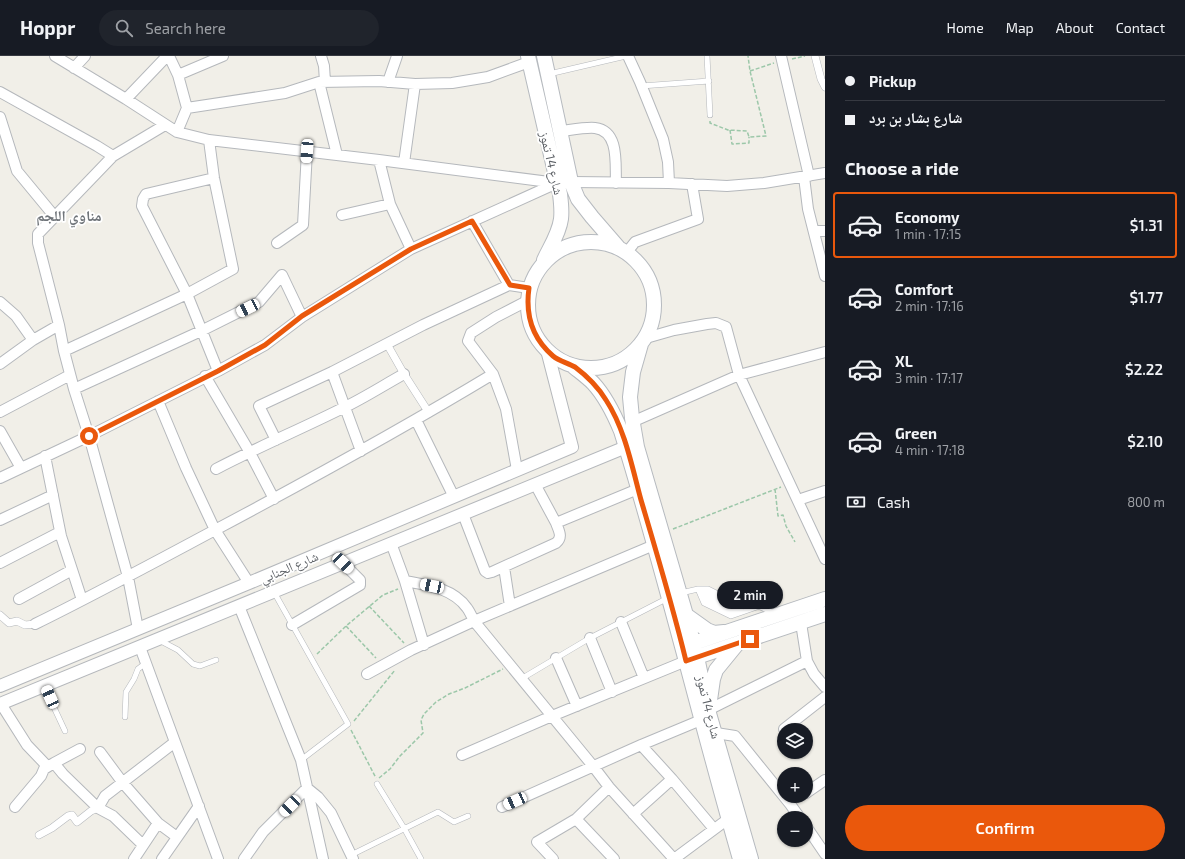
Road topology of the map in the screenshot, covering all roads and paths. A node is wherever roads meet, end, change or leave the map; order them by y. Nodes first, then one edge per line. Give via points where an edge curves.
1 (55, 56) edge
2 (85, 56) edge
3 (168, 56) edge
4 (223, 56) edge
5 (321, 56) edge
6 (397, 56) edge
7 (544, 56) edge
8 (627, 56) edge
9 (707, 56) edge
10 (748, 56) edge
11 (781, 56) edge
12 (814, 56) edge
13 (529, 59) edge
14 (74, 68) junction
15 (178, 75) junction
16 (548, 75) junction
17 (709, 81) junction
18 (322, 82) junction
19 (388, 82) junction
20 (414, 84) junction
21 (641, 86) junction
22 (825, 87) edge
23 (0, 92) edge
24 (126, 99) junction
25 (187, 108) junction
26 (710, 115) joint
27 (0, 117) edge
28 (165, 125) junction
29 (730, 130) junction
30 (561, 131) junction
31 (177, 132) junction
32 (749, 137) junction
33 (209, 140) junction
34 (307, 151) junction
35 (336, 155) junction
36 (113, 156) junction
37 (379, 160) junction
38 (404, 163) junction
39 (825, 173) edge
40 (807, 177) junction
41 (214, 178) junction
42 (571, 182) junction
43 (557, 183) junction
44 (616, 183) junction
45 (670, 183) junction
46 (692, 184) junction
47 (390, 204) junction
48 (342, 215) dead end
49 (55, 217) junction
50 (472, 221) junction
51 (814, 231) junction
52 (825, 231) edge
53 (277, 243) dead end
54 (411, 249) junction
55 (623, 250) junction
56 (540, 267) junction
57 (825, 273) edge
58 (510, 285) junction
59 (187, 294) junction
60 (528, 295) junction
61 (0, 302) edge
62 (302, 316) junction
63 (59, 325) junction
64 (201, 331) junction
65 (34, 340) junction
66 (643, 341) junction
67 (387, 344) junction
68 (547, 350) junction
69 (64, 351) junction
70 (825, 352) edge
71 (0, 364) edge
72 (574, 366) junction
73 (218, 371) junction
74 (332, 372) junction
75 (404, 374) junction
76 (493, 374) junction
77 (70, 375) junction
78 (739, 375) junction
79 (205, 376) junction
80 (74, 390) junction
81 (158, 401) junction
82 (345, 407) junction
83 (0, 412) edge
84 (429, 413) junction
85 (416, 420) junction
86 (632, 422) junction
87 (0, 431) edge
88 (89, 436) junction
89 (276, 440) junction
90 (626, 447) junction
91 (249, 451) junction
92 (360, 451) junction
93 (45, 456) junction
94 (21, 468) junction
95 (216, 469) dead end
96 (517, 470) junction
97 (0, 478) edge
98 (536, 484) junction
99 (790, 484) junction
100 (638, 489) junction
101 (775, 489) junction
102 (825, 491) edge
103 (53, 495) junction
104 (454, 497) junction
105 (274, 499) junction
106 (798, 500) junction
107 (463, 514) junction
108 (0, 520) edge
109 (556, 523) junction
110 (215, 530) junction
111 (60, 532) junction
112 (662, 533) junction
113 (795, 542) dead end
114 (391, 543) junction
115 (654, 545) junction
116 (825, 559) edge
117 (0, 563) edge
118 (343, 563) junction
119 (504, 567) junction
120 (72, 570) junction
121 (128, 577) junction
122 (249, 583) junction
123 (406, 583) junction
124 (698, 589) junction
125 (274, 592) junction
126 (674, 595) junction
127 (19, 599) dead end
128 (82, 600) junction
129 (825, 600) edge
130 (239, 606) junction
131 (370, 606) junction
132 (510, 606) junction
133 (758, 606) junction
134 (825, 614) edge
135 (0, 615) edge
136 (686, 615) junction
137 (778, 615) junction
138 (474, 621) junction
139 (621, 622) junction
140 (801, 623) junction
141 (35, 624) joint
142 (292, 625) junction
143 (346, 626) junction
144 (138, 628) junction
145 (728, 632) junction
146 (590, 638) junction
147 (158, 639) junction
148 (738, 644) junction
149 (424, 645) junction
150 (688, 645) junction
151 (140, 647) junction
152 (411, 650) junction
153 (556, 658) junction
154 (311, 659) junction
155 (691, 659) junction
156 (216, 660) dead end
157 (807, 660) junction
158 (146, 663) junction
159 (510, 665) junction
160 (383, 666) junction
161 (397, 668) dead end
162 (367, 674) dead end
163 (644, 678) junction
164 (521, 679) junction
165 (0, 686) edge
166 (44, 686) junction
167 (825, 687) edge
168 (612, 692) junction
169 (825, 697) edge
170 (1, 704) edge
171 (578, 706) junction
172 (705, 715) junction
173 (552, 716) junction
174 (125, 717) dead end
175 (792, 723) edge
176 (348, 724) junction
177 (65, 731) dead end
178 (716, 733) junction
179 (175, 742) junction
180 (641, 745) junction
181 (80, 749) dead end
182 (100, 752) dead end
183 (462, 755) dead end
184 (301, 760) junction
185 (50, 764) junction
186 (593, 766) junction
187 (672, 779) junction
188 (825, 780) edge
189 (123, 783) junction
190 (377, 784) dead end
191 (609, 787) junction
192 (307, 788) junction
193 (813, 788) edge
194 (790, 804) joint
195 (199, 806) junction
196 (15, 807) dead end
197 (502, 807) dead end
198 (98, 808) junction
199 (795, 811) edge
200 (633, 814) junction
201 (468, 816) dead end
202 (728, 818) junction
203 (576, 819) junction
204 (158, 823) junction
205 (404, 828) junction
206 (714, 829) junction
207 (39, 836) dead end
208 (813, 836) edge
209 (177, 837) junction
210 (143, 845) junction
211 (825, 854) edge
212 (352, 857) edge
213 (134, 859) edge
214 (162, 859) edge
215 (218, 859) edge
216 (244, 859) edge
217 (323, 859) edge
218 (421, 859) edge
219 (553, 859) edge
220 (614, 859) edge
221 (674, 859) edge
222 (740, 859) edge
223 (751, 859) edge

1 - 14 street
2 - 14 street
3 - 15 street
3 - 24 street
4 - 15 street
5 - 18 street via 324,66
6 - 19 street
7 - 16 main road, شارع 14 تموز
8 - 16 lane
8 - 21 street
9 - 17 lane
10 - 32 path via 766,136
11 - 40 street
12 - 22 street
13 - 20 street via 488,77 452,83
13 - 43 main road, شارع 14 تموز
14 - 24 street
15 - 25 street
16 - 30 main road, شارع 14 تموز
17 - 21 lane
17 - 26 lane
18 - 19 street
18 - 25 street via 285,93
18 - 35 street
19 - 20 street
20 - 38 street
21 - 45 street via 663,139
23 - 36 street
24 - 28 street
25 - 31 street
26 - 29 path via 710,123
27 - 49 street via 17,171
28 - 31 street
28 - 36 street
29 - 32 path via 747,131
29 - 32 path via 732,144 749,143
30 - 42 main road, شارع 14 تموز
30 - 44 street via 595,128 607,133 614,145
31 - 33 street
33 - 34 street
33 - 41 street
34 - 35 street
34 - 53 street via 303,224
35 - 37 street
36 - 49 street
37 - 38 street
37 - 47 street
38 - 43 street
39 - 40 street
40 - 46 street via 764,184
40 - 51 street via 808,209
41 - 59 street via 233,269
41 - 59 street via 146,194 143,199 142,206
42 - 44 street
42 - 55 main road, شارع 14 تموز via 578,199
43 - 50 street
43 - 56 main road, شارع 14 تموز via 561,219 558,232
44 - 45 street
45 - 46 street
46 - 55 street via 698,219 635,242
47 - 48 street
47 - 54 street
49 - 63 street via 38,234 38,243
50 - 54 street
50 - 58 street
51 - 52 street
51 - 57 street
54 - 62 street
55 - 56 main road via 590,241 571,244 554,253
55 - 66 main road via 639,263 648,276 653,291 652,323
56 - 60 main road
58 - 60 street
58 - 67 street
59 - 64 street
59 - 69 street
60 - 68 main road via 530,322 539,342
60 - 76 street via 468,337 468,341
61 - 65 street via 16,316
62 - 64 street via 282,275 259,302
62 - 73 street via 265,345
63 - 65 street
63 - 69 street
64 - 73 street
64 - 80 street
65 - 71 street
66 - 72 main road via 618,363 589,369
66 - 78 street via 674,330 716,323 726,327
66 - 86 main road, شارع 14 تموز via 633,372 630,397
67 - 74 street
67 - 75 street
68 - 72 main road via 554,357
68 - 96 street, شارع الجنابي via 572,447
69 - 77 street
70 - 78 street
72 - 90 main road, شارع 14 تموز via 606,399
73 - 79 street
74 - 82 street
74 - 89 street via 259,406
75 - 82 street
75 - 84 street
76 - 84 street
76 - 96 street via 506,409
77 - 80 street
77 - 83 street
78 - 86 street
78 - 99 street
79 - 81 street
79 - 91 street
80 - 88 street
81 - 88 street
81 - 110 street
82 - 89 street
82 - 92 street
84 - 85 street
85 - 92 street
85 - 104 street
86 - 112 main road, شارع 14 تموز
87 - 94 street
88 - 93 street
88 - 121 street
89 - 91 street
90 - 98 street, شارع الجنابي
90 - 100 main road, شارع 14 تموز
91 - 95 street
91 - 105 street
92 - 105 street
93 - 94 street
93 - 103 street
94 - 97 street
96 - 104 street, شارع الجنابي
98 - 107 street, شارع الجنابي
98 - 109 street
99 - 101 path
99 - 106 street
100 - 109 street
100 - 115 main road, شارع 14 تموز
101 - 112 path
101 - 113 path via 778,516 783,515
102 - 106 street
103 - 108 street
103 - 111 street
104 - 122 street, شارع الجنابي
105 - 110 street
106 - 116 street
107 - 114 street, شارع الجنابي
107 - 119 street via 485,571 488,573
109 - 119 street via 560,539 556,543
110 - 121 street
110 - 122 street
111 - 117 street
111 - 120 street
112 - 126 main road, شارع 14 تموز
114 - 118 street, شارع الجنابي
114 - 123 street
115 - 126 main road, شارع 14 تموز
115 - 132 street
118 - 125 street, شارع الجنابي
118 - 142 street via 358,578 360,585
119 - 132 street
120 - 127 street
120 - 128 street
121 - 128 street
121 - 144 street
122 - 144 street, شارع الجنابي
123 - 131 path via 383,595
123 - 138 street via 443,590 452,595 466,607
123 - 149 street
124 - 126 lane
124 - 133 lane via 708,589 738,604
124 - 133 lane via 705,598 733,612
125 - 130 street, شارع الجنابي
125 - 142 lane
126 - 136 main road, شارع 14 تموز
126 - 139 lane
126 - 150 main road, شارع 14 تموز
128 - 141 street
129 - 137 main road
130 - 147 street, شارع الجنابي
130 - 184 street
131 - 143 path
131 - 152 path
132 - 138 street
133 - 137 lane
134 - 140 main road
135 - 141 street via 9,623 17,621 25,625
136 - 145 main road via 714,633
136 - 150 main road, شارع 14 تموز
137 - 145 main road
138 - 149 street
138 - 159 street
139 - 146 lane
139 - 163 street
140 - 148 main road
140 - 157 street
142 - 154 lane
143 - 154 path
143 - 160 path
144 - 165 street, شارع الجنابي
145 - 150 main road
146 - 153 lane
146 - 168 street
147 - 151 street, شارع الجنابي
147 - 156 lane via 178,650 193,664 200,666
148 - 155 main road
148 - 172 main road via 716,670
149 - 152 street
150 - 155 main road, شارع 14 تموز
151 - 158 street
151 - 166 street, شارع الجنابي
152 - 160 street
153 - 164 lane
153 - 171 street
154 - 176 lane
155 - 163 street
155 - 172 main road, شارع 14 تموز
157 - 167 street
157 - 172 street
158 - 174 lane via 138,669 126,692
158 - 179 street
159 - 164 street
159 - 176 path via 436,702 421,720 423,733 390,770 376,779
160 - 162 street
161 - 176 path via 355,721
163 - 168 street
164 - 173 street
166 - 170 street, شارع الجنابي
166 - 177 lane
168 - 171 street
169 - 175 street
170 - 185 street via 28,745
171 - 173 street
172 - 178 main road, شارع 14 تموز
172 - 180 street
172 - 202 main road, شارع 14 تموز
173 - 183 street
173 - 186 street
176 - 184 lane
178 - 194 street via 734,736
178 - 223 main road, شارع 14 تموز
179 - 189 street
179 - 195 street
180 - 186 street
180 - 187 street
181 - 185 street
182 - 189 street
184 - 192 street
185 - 196 street
185 - 198 street
186 - 191 street
186 - 197 street
187 - 200 street
187 - 206 street
188 - 193 street
189 - 198 street via 105,796
189 - 204 street
190 - 205 lane
191 - 200 street
191 - 203 street
192 - 212 street via 331,813
192 - 216 street via 263,832
192 - 217 street
194 - 199 street
195 - 209 street
195 - 215 street
198 - 207 street via 76,822 72,815 68,816
198 - 210 street via 113,816
200 - 221 street
201 - 205 lane via 454,822 438,812
202 - 206 street
202 - 222 main road, شارع 14 تموز
203 - 219 street via 537,842
203 - 220 street
204 - 209 street
204 - 210 street
205 - 212 lane
205 - 218 lane
206 - 221 street
208 - 211 street
209 - 214 street
210 - 213 street

